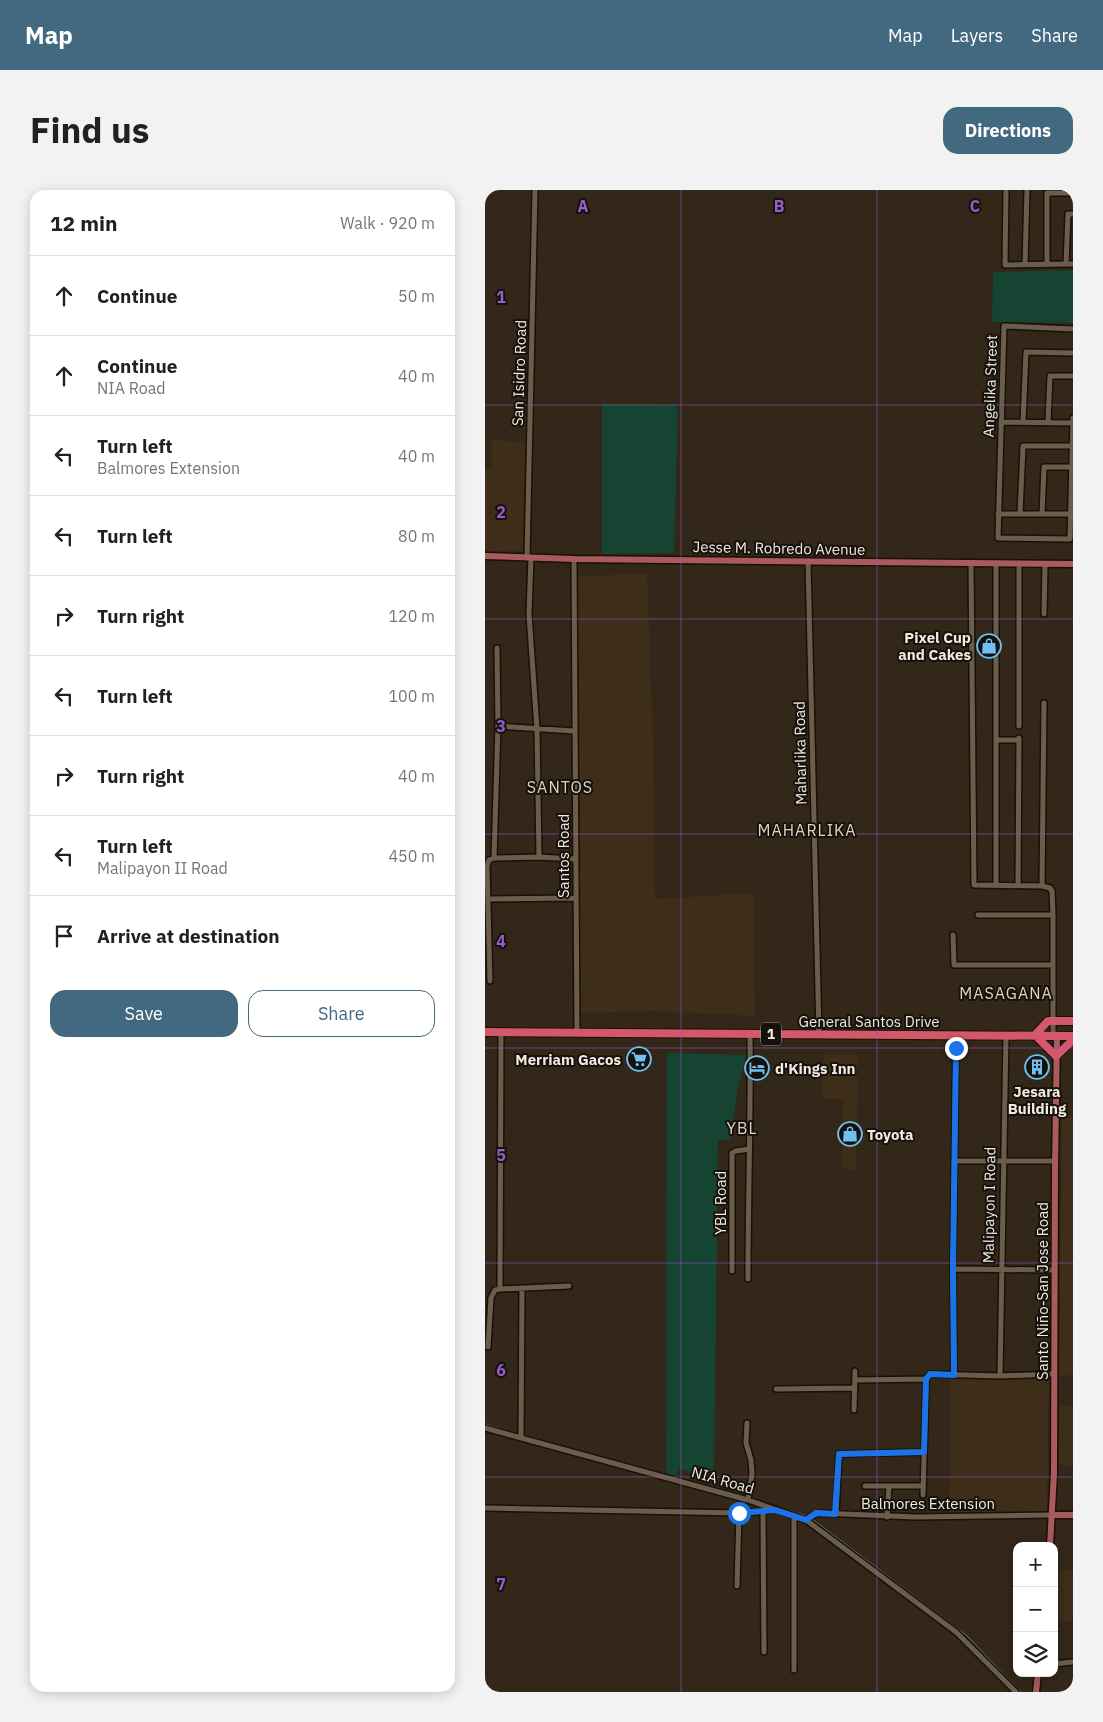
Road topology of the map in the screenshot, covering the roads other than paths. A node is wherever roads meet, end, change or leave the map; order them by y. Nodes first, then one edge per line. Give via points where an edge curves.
1 (535, 190) edge
2 (1006, 190) edge
3 (1027, 190) edge
4 (1073, 193) edge
5 (1073, 214) edge
6 (1070, 240) edge
7 (1047, 264) junction
8 (1066, 264) junction
9 (1073, 264) edge
10 (1025, 265) junction
11 (1073, 329) edge
12 (1073, 353) edge
13 (1073, 376) edge
14 (1073, 418) edge
15 (1001, 422) junction
16 (1023, 422) junction
17 (1048, 422) junction
18 (1073, 422) edge
19 (1072, 446) edge
20 (1072, 467) junction
21 (998, 514) junction
22 (1020, 514) junction
23 (1041, 514) junction
24 (1072, 514) edge
25 (485, 556) edge
26 (529, 558) junction
27 (574, 559) junction
28 (808, 561) junction
29 (971, 563) junction
30 (996, 563) junction
31 (1019, 563) junction
32 (1045, 564) junction
33 (1073, 564) edge
34 (1044, 614) dead end
35 (497, 648) dead end
36 (1044, 703) dead end
37 (498, 726) junction
38 (1019, 726) dead end
39 (537, 729) junction
40 (574, 731) junction
41 (996, 740) junction
42 (539, 857) junction
43 (494, 858) junction
44 (575, 859) junction
45 (996, 885) junction
46 (1018, 886) junction
47 (1042, 886) junction
48 (575, 898) junction
49 (488, 899) junction
50 (978, 915) dead end
51 (1053, 915) junction
52 (953, 935) dead end
53 (1053, 965) junction
54 (490, 981) dead end
55 (1053, 1021) junction
56 (1073, 1021) edge
57 (485, 1032) edge
58 (501, 1032) junction
59 (577, 1032) junction
60 (750, 1034) junction
61 (956, 1034) junction
62 (819, 1035) junction
63 (1006, 1035) junction
64 (1035, 1035) junction
65 (1055, 1036) junction
66 (1073, 1038) edge
67 (1057, 1056) junction
68 (749, 1149) junction
69 (955, 1161) junction
70 (1055, 1161) junction
71 (1003, 1162) junction
72 (953, 1269) junction
73 (1001, 1269) junction
74 (1055, 1270) junction
75 (732, 1271) dead end
76 (748, 1279) dead end
77 (569, 1286) dead end
78 (523, 1288) junction
79 (501, 1289) junction
80 (488, 1346) dead end
81 (855, 1371) dead end
82 (1054, 1374) junction
83 (954, 1375) junction
84 (1000, 1376) junction
85 (926, 1379) junction
86 (855, 1380) junction
87 (855, 1388) junction
88 (776, 1389) dead end
89 (854, 1410) dead end
90 (747, 1423) dead end
91 (485, 1428) edge
92 (521, 1437) junction
93 (924, 1452) junction
94 (865, 1486) dead end
95 (889, 1486) junction
96 (923, 1486) junction
97 (923, 1495) dead end
98 (748, 1498) junction
99 (485, 1508) edge
100 (775, 1510) junction
101 (763, 1512) junction
102 (739, 1513) junction
103 (835, 1514) junction
104 (1053, 1515) junction
105 (1073, 1515) edge
106 (793, 1516) junction
107 (887, 1516) junction
108 (806, 1520) junction
109 (1050, 1542) edge
110 (737, 1586) dead end
111 (764, 1652) dead end
112 (1073, 1662) edge
113 (1058, 1664) edge
114 (794, 1670) dead end
115 (1038, 1677) edge
116 (1016, 1692) edge
117 (1036, 1692) edge

1 - 26 street, San Isidro Road
2 - 10 street via 1005,265
3 - 10 street
4 - 7 street via 1047,193
5 - 6 street via 1068,214
6 - 8 street
7 - 8 street
7 - 10 street
8 - 9 street
11 - 15 street, Angelika Street via 1004,326
12 - 16 street via 1026,352
13 - 17 street via 1050,376
14 - 18 street
15 - 16 street
15 - 21 street, Angelika Street
16 - 17 street
17 - 18 street
18 - 19 street
19 - 20 street
19 - 22 street via 1023,446
20 - 23 street via 1044,467
20 - 24 street
21 - 22 street
21 - 24 street, Angelika Street via 997,538 1070,539
22 - 23 street
23 - 24 street
25 - 26 main road, Jesse M. Robredo Avenue
26 - 27 main road, Jesse M. Robredo Avenue
26 - 39 street, San Isidro Road via 529,614
27 - 28 main road, Jesse M. Robredo Avenue
27 - 40 street, Santos Road
28 - 29 main road, Jesse M. Robredo Avenue
28 - 62 street, Maharlika Road
29 - 30 main road, Jesse M. Robredo Avenue
29 - 45 street via 974,885
30 - 31 main road, Jesse M. Robredo Avenue
30 - 41 street
31 - 32 main road, Jesse M. Robredo Avenue
31 - 38 street
32 - 33 main road, Jesse M. Robredo Avenue
32 - 34 street
35 - 37 street
36 - 47 street
37 - 39 street
37 - 43 street
39 - 40 street
39 - 42 street, San Isidro Road
40 - 44 street, Santos Road
41 - 45 street
41 - 46 street via 1019,739
42 - 43 street
42 - 44 street
43 - 49 street via 487,864
44 - 48 street, Santos Road
45 - 46 street
46 - 47 street
47 - 51 street via 1052,891
48 - 49 street
48 - 59 street, Santos Road
49 - 54 street
50 - 51 street
51 - 53 street
52 - 53 street via 954,965
53 - 55 street
55 - 56 highway
55 - 64 highway
55 - 65 street
57 - 58 highway, General Santos Drive / 1
58 - 59 highway, General Santos Drive / 1
58 - 79 street
59 - 60 highway, General Santos Drive / 1
60 - 62 highway, General Santos Drive / 1
60 - 68 street, YBL Road
61 - 62 highway, General Santos Drive / 1
61 - 63 highway, General Santos Drive / 1
61 - 69 street
63 - 64 highway, General Santos Drive / 1
63 - 71 street, Malipayon I Road
64 - 65 highway, General Santos Drive / 1
64 - 67 highway
65 - 66 highway, General Santos Drive / 1
65 - 67 main road, Santo Niño-San Jose Road
66 - 67 highway
67 - 70 main road, Santo Niño-San Jose Road
68 - 75 street, YBL Road via 732,1153
68 - 76 street, YBL Road
69 - 71 street
69 - 72 street
70 - 71 street
70 - 74 main road, Santo Niño-San Jose Road
71 - 73 street, Malipayon I Road
72 - 73 street
72 - 83 street
73 - 74 street
73 - 84 street, Malipayon I Road
74 - 82 main road, Santo Niño-San Jose Road
77 - 78 street
78 - 79 street
78 - 92 street
79 - 80 street via 492,1295
81 - 86 street
82 - 84 street
82 - 104 main road, Santo Niño-San Jose Road
83 - 84 street
83 - 85 street via 930,1374
85 - 86 street
85 - 93 street
86 - 87 street
87 - 88 street
87 - 89 street
90 - 98 street via 746,1443 752,1467
91 - 92 street, NIA Road
92 - 98 street, NIA Road
93 - 96 street
93 - 103 street via 839,1454
94 - 95 street
95 - 96 street
95 - 107 street
96 - 97 street
98 - 100 street, NIA Road
99 - 102 street
100 - 101 street
100 - 106 street, NIA Road
101 - 102 street
101 - 111 street
102 - 110 street
103 - 107 street, Balmores Extension
103 - 108 street, Balmores Extension via 816,1513
104 - 105 main road
104 - 107 street, Balmores Extension
104 - 109 main road, Santo Niño-San Jose Road
106 - 108 street, NIA Road
106 - 114 street
108 - 116 street, NIA Road via 956,1632
112 - 113 street
115 - 117 main road

